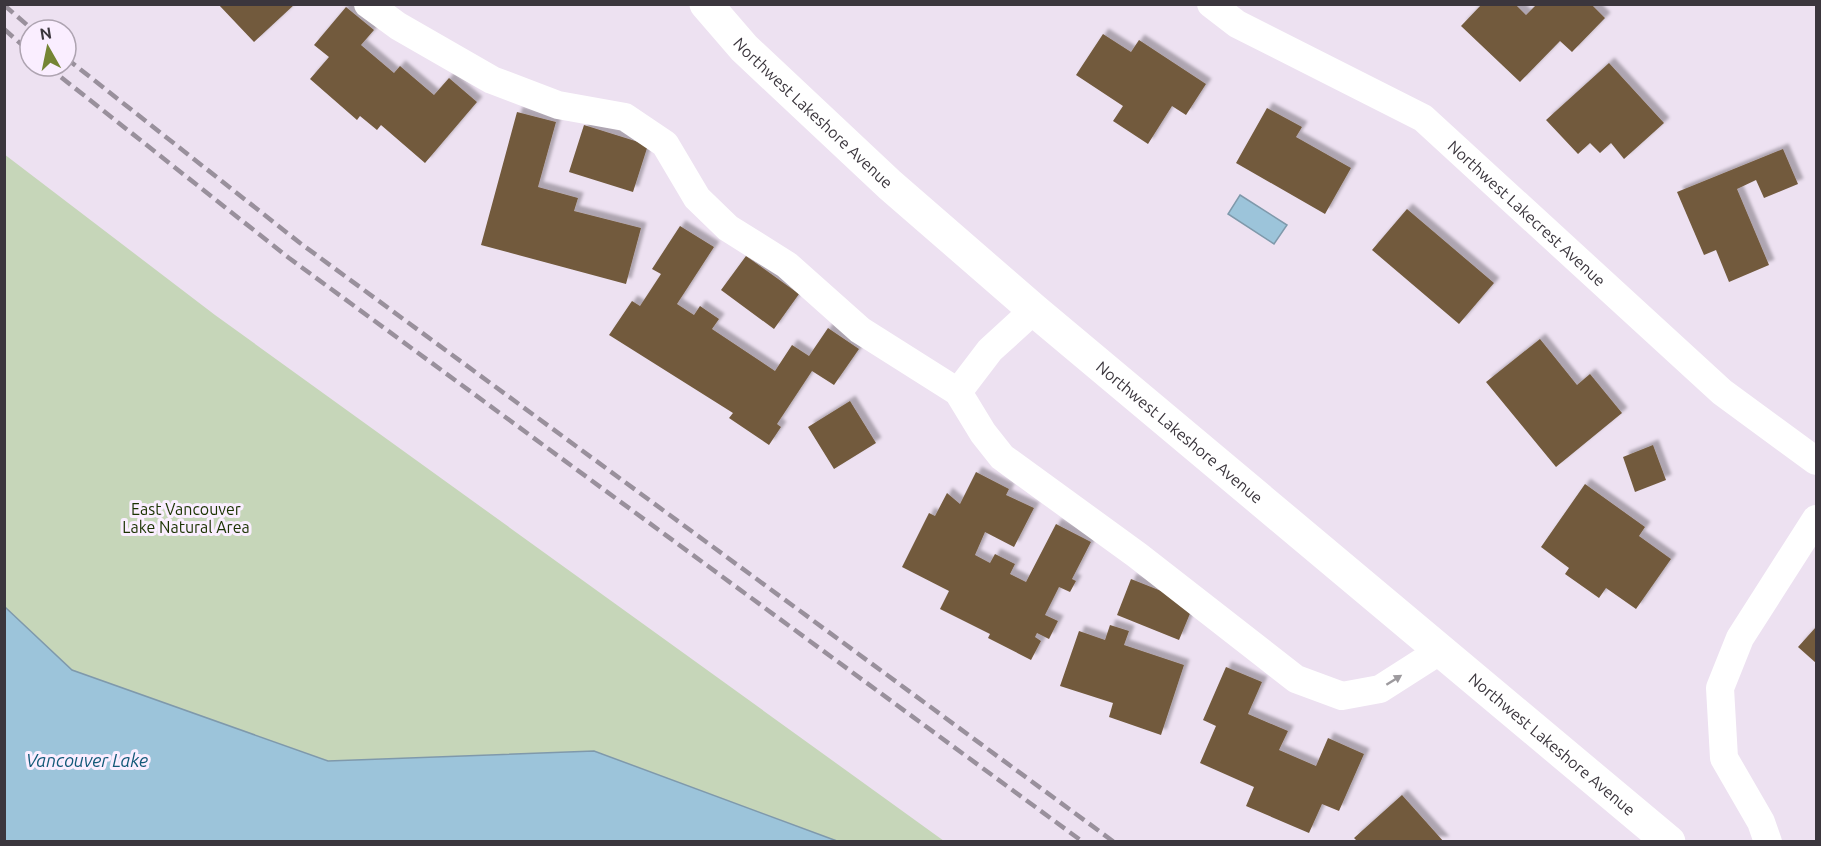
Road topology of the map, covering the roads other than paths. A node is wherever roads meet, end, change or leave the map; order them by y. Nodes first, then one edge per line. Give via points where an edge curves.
1 (368, 4) edge
2 (706, 4) edge
3 (1210, 4) edge
4 (1034, 310) junction
5 (958, 392) junction
6 (1816, 461) edge
7 (1816, 519) edge
8 (1441, 650) junction
9 (1669, 842) edge
10 (1768, 842) edge

1 - 5 street via 398,26 492,80 558,105 625,117 665,144 697,198 728,228 787,265 860,330
2 - 4 main road, Northwest Lakeshore Avenue via 744,48 881,177
3 - 6 street, Northwest Lakecrest Avenue via 1237,24 1423,118 1722,392
4 - 5 street via 990,350
4 - 8 main road, Northwest Lakeshore Avenue
5 -> 8 street via 1002,457 1137,555 1296,679 1342,696 1380,689
7 - 10 street via 1740,638 1720,688 1724,758 1761,822
8 - 9 main road, Northwest Lakeshore Avenue

